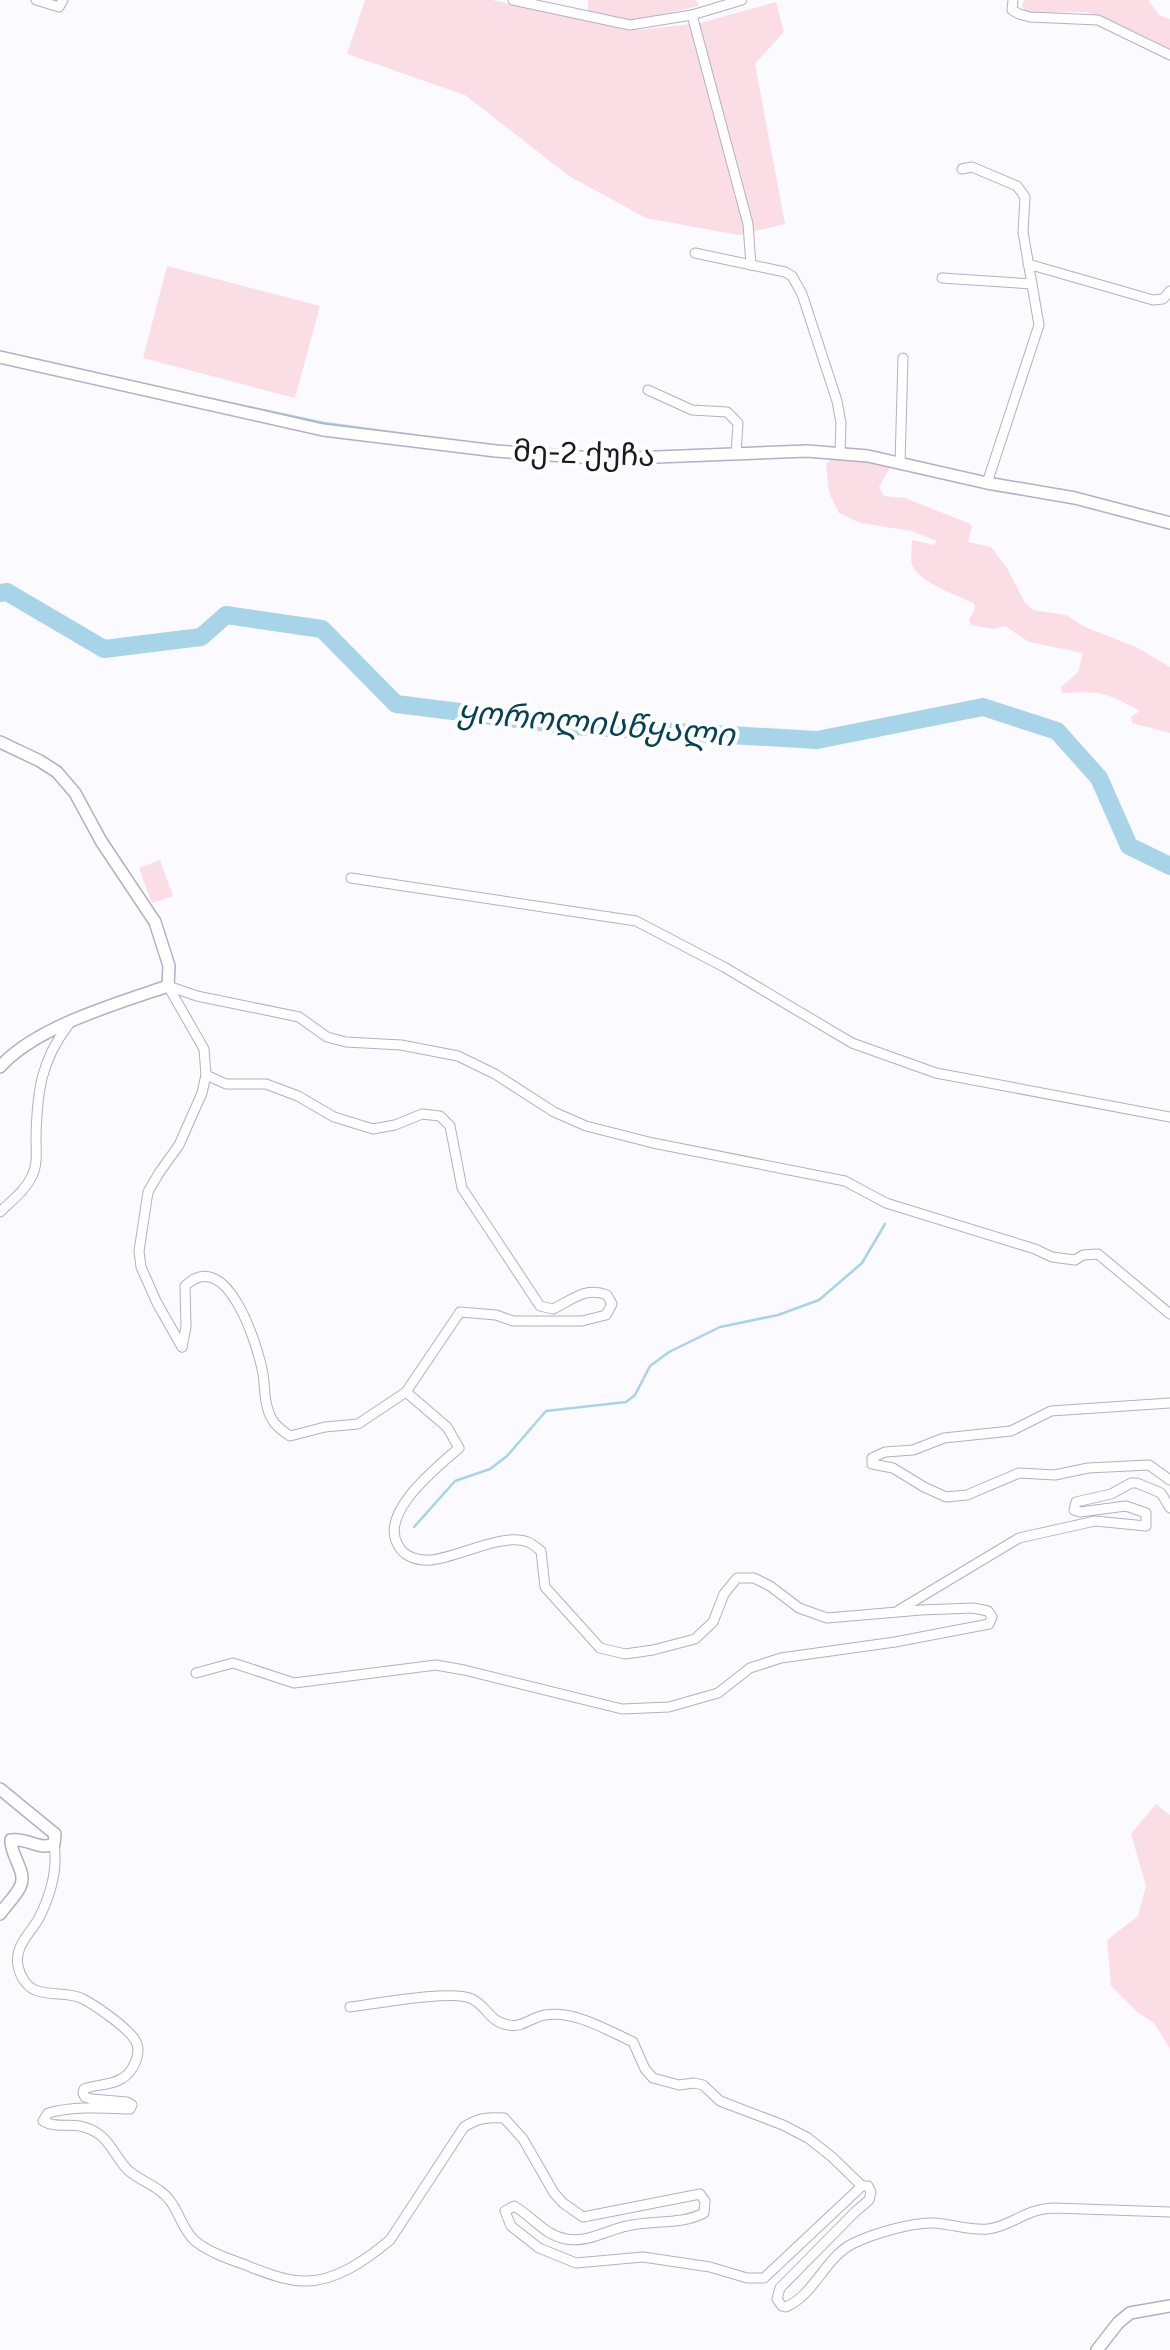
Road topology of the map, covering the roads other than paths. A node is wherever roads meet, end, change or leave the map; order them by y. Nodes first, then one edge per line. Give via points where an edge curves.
1 (36, 0) edge
2 (63, 0) edge
3 (512, 0) edge
4 (742, 0) edge
5 (1013, 0) edge
6 (692, 16) junction
7 (1170, 56) edge
8 (962, 170) dead end
9 (695, 253) dead end
10 (1028, 264) junction
11 (751, 265) junction
12 (942, 278) dead end
13 (1032, 284) junction
14 (1170, 291) edge
15 (0, 357) edge
16 (903, 358) dead end
17 (648, 390) dead end
18 (736, 454) junction
19 (840, 454) junction
20 (900, 463) junction
21 (988, 482) junction
22 (1170, 523) edge
23 (0, 742) edge
24 (350, 878) dead end
25 (168, 986) junction
26 (70, 1022) junction
27 (0, 1066) edge
28 (206, 1075) junction
29 (1170, 1117) edge
30 (0, 1212) edge
31 (1170, 1314) edge
32 (406, 1392) junction
33 (1170, 1403) edge
34 (1170, 1480) edge
35 (1170, 1508) edge
36 (895, 1612) junction
37 (196, 1672) dead end
38 (0, 1789) edge
39 (54, 1844) junction
40 (0, 1914) edge
41 (350, 2006) dead end
42 (862, 2186) junction
43 (1170, 2212) edge
44 (1170, 2306) edge
45 (1097, 2350) edge

1 - 2 street via 59,7
3 - 6 street via 630,25
4 - 6 street
5 - 7 street via 1019,14 1098,20
6 - 11 street via 748,224
8 - 10 street via 1018,186
9 - 11 street
10 - 13 street
10 - 14 street via 1153,300
11 - 19 street via 792,276 802,294 838,401
12 - 13 street
13 - 21 street via 1039,325
15 - 18 street, მე-2 ქუჩა via 324,430 607,459
16 - 20 street
17 - 18 street via 692,410 726,412 738,423
18 - 19 street, მე-2 ქუჩა
19 - 20 street, მე-2 ქუჩა
20 - 21 street, მე-2 ქუჩა
21 - 22 street, მე-2 ქუჩა
23 - 25 street via 57,772 75,793 155,922
24 - 29 street via 636,921 852,1043 936,1073
25 - 26 street
25 - 28 street via 204,1050
25 - 31 street via 299,1017 346,1042 458,1056 586,1126 845,1181 886,1202 1052,1257 1098,1254
26 - 27 street
26 - 30 street via 44,1064 34,1174
28 - 32 street via 180,1146 148,1192 139,1250 157,1303 182,1346 185,1286 202,1276 216,1278 252,1334 276,1427 290,1436 358,1424
28 - 32 street via 226,1084 266,1084 373,1128 422,1114 440,1116 450,1126 462,1188 540,1306 554,1309 593,1291 612,1304 606,1315 582,1320 513,1321 460,1312
32 - 36 street via 447,1427 459,1448 422,1481 394,1520 400,1550 429,1560 527,1541 541,1551 545,1587 600,1648 625,1654 695,1639 736,1578 754,1578 827,1618
33 - 34 street via 1051,1411 1011,1432 944,1438 872,1458 872,1464 946,1497 1019,1473 1148,1466
35 - 36 street via 1158,1492 1138,1483 1076,1502 1080,1512 1132,1508 1146,1514 1146,1526 1095,1521 1019,1538
36 - 37 street via 973,1608 992,1617 989,1624 781,1658 750,1668 718,1693 670,1707 622,1708 436,1666 294,1683 233,1663
38 - 39 street via 55,1834
39 - 40 street via 11,1840 22,1885
39 - 42 street via 49,1894 19,1949 18,1968 31,1988 80,1997 106,2014 134,2037 138,2054 126,2076 83,2092 127,2102 130,2109 58,2110 42,2120 98,2133 131,2173 168,2197 207,2250 303,2282 348,2270 390,2240 464,2127 490,2117 504,2118 554,2193 583,2217 700,2194 705,2201 704,2213 693,2218 569,2240 514,2206 505,2211 539,2248 576,2263 643,2257 764,2278
41 - 42 street via 452,1995 472,1999 507,2026 545,2015 590,2023 633,2042 653,2078 703,2086 720,2102 808,2138
42 - 43 street via 868,2186 870,2200 786,2279 777,2293 782,2306 800,2300 850,2245 911,2226 984,2230 1052,2208
44 - 45 street via 1130,2313

